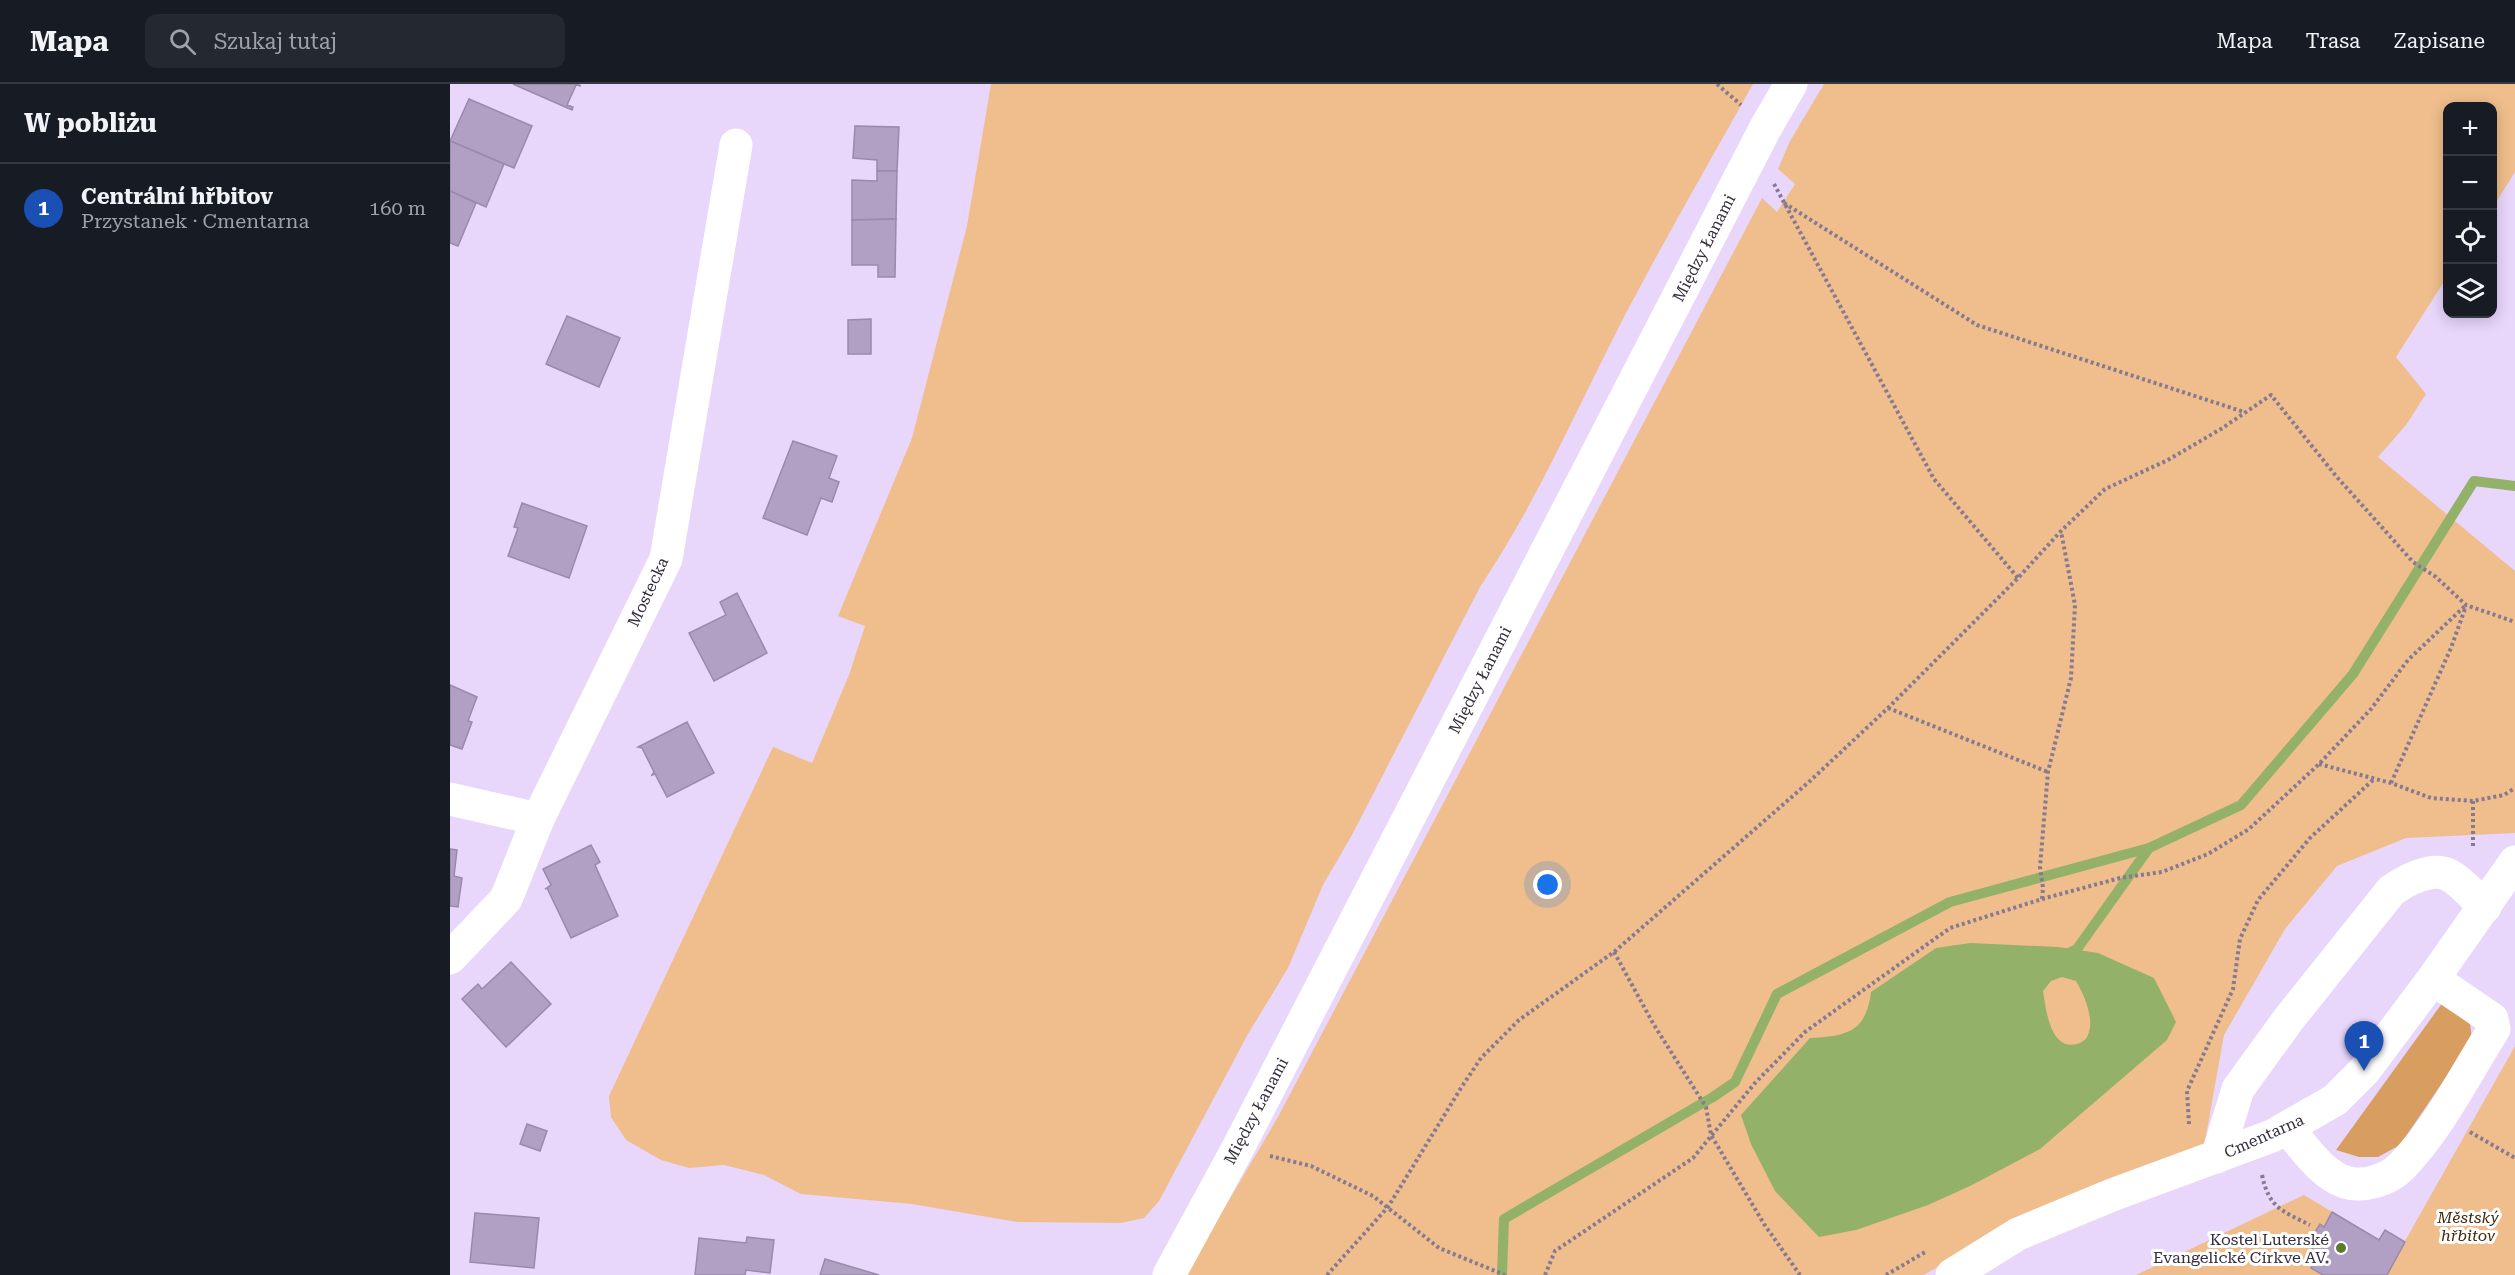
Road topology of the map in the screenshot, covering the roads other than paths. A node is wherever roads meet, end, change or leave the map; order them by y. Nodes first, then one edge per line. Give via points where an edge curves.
1 (1791, 84) edge
2 (736, 146) dead end
3 (450, 799) edge
4 (538, 819) junction
5 (2515, 862) edge
6 (2485, 907) junction
7 (450, 958) edge
8 (2433, 980) junction
9 (2288, 1129) junction
10 (2217, 1157) junction
11 (1169, 1275) edge
12 (1952, 1275) edge

1 - 11 street, Między Łanami
2 - 4 street, Mostecka via 666,559
3 - 4 street
4 - 7 street, Mostecka via 506,899
5 - 6 street, Cmentarna
6 - 8 street, Cmentarna
6 - 10 street via 2449,875 2440,873 2428,873 2391,891 2238,1089
8 - 9 street, Cmentarna via 2358,1078 2335,1100
8 - 9 street via 2484,1012 2494,1023 2494,1029 2441,1116 2400,1168 2365,1184 2345,1182 2322,1168
9 - 10 street, Cmentarna
10 - 12 street, Cmentarna via 2018,1234

